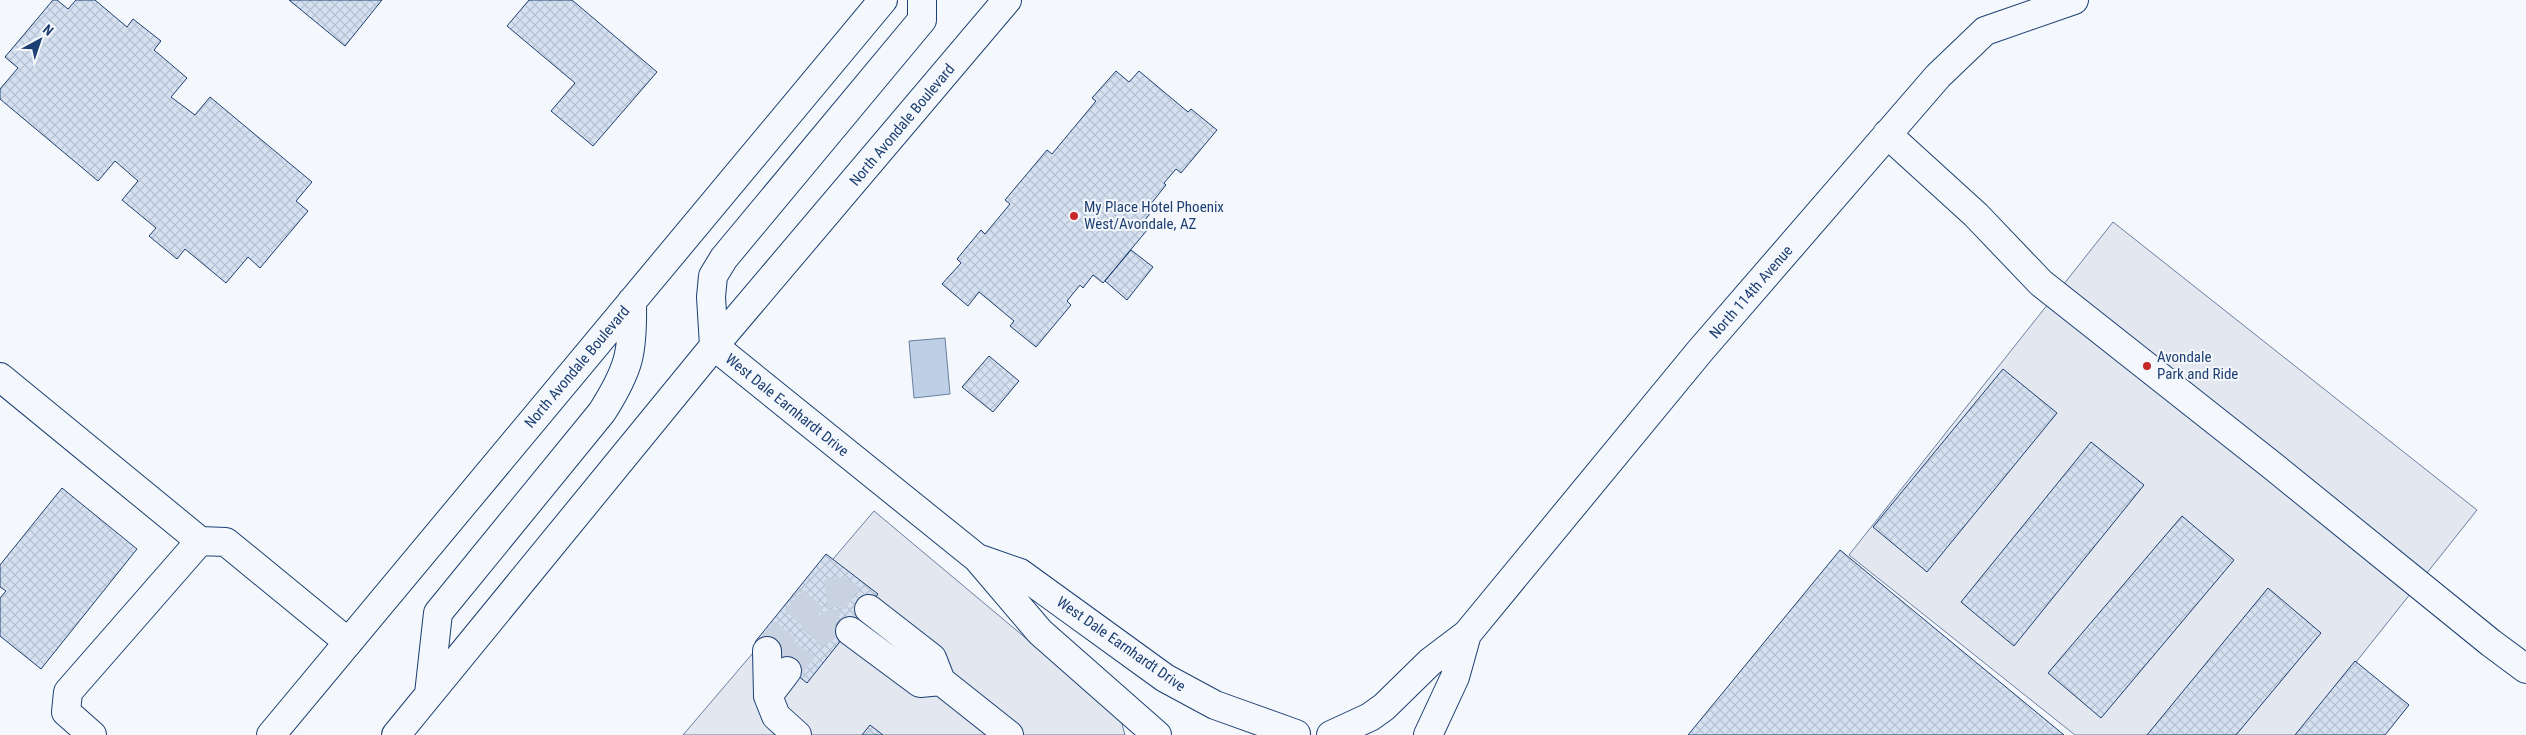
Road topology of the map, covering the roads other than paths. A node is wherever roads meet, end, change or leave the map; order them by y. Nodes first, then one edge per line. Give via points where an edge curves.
1 (883, 0) edge
2 (922, 0) edge
3 (1007, 0) edge
4 (2074, 0) edge
5 (1887, 134) junction
6 (632, 301) junction
7 (714, 346) junction
8 (0, 377) edge
9 (200, 541) junction
10 (977, 558) junction
11 (869, 610) tunnel mouth
12 (850, 631) tunnel mouth
13 (1467, 634) junction
14 (348, 642) junction
15 (767, 651) tunnel mouth
16 (2526, 669) edge
17 (787, 671) tunnel mouth
18 (941, 681) junction
19 (429, 694) junction
20 (768, 696) junction
21 (92, 735) edge
22 (271, 735) edge
23 (396, 735) edge
24 (797, 735) edge
25 (1009, 735) edge
26 (1157, 735) edge
27 (1295, 735) edge
28 (1322, 735) edge
29 (1331, 735) edge
30 (1428, 735) edge

1 - 6 main road, North Avondale Boulevard
2 - 7 main road via 922,20 724,258 713,276 710,297
3 - 7 main road, North Avondale Boulevard
4 - 5 main road, North 114th Avenue via 1985,31 1938,76
5 - 13 main road, North 114th Avenue via 1700,352
5 - 16 main road via 1976,215 2041,282
6 - 14 main road, North Avondale Boulevard
6 - 19 main road via 632,340 618,387 602,412 438,613
7 - 10 main road, West Dale Earnhardt Drive
7 - 19 main road, North Avondale Boulevard
8 - 9 main road
9 - 14 main road via 226,542
9 - 21 main road via 68,692 66,712
10 - 26 main road, West Dale Earnhardt Drive via 1040,632
10 - 27 main road, West Dale Earnhardt Drive via 1020,573 1165,678 1215,705
11 - 18 main road via 932,658
12 - 18 main road via 920,683
13 - 29 main road via 1430,662 1384,707
13 - 30 main road via 1455,677
14 - 22 main road, North Avondale Boulevard
15 - 20 main road
17 - 20 main road
18 - 25 main road
19 - 23 main road, North Avondale Boulevard
20 - 24 main road via 776,716
27 - 28 main road, West Dale Earnhardt Drive

